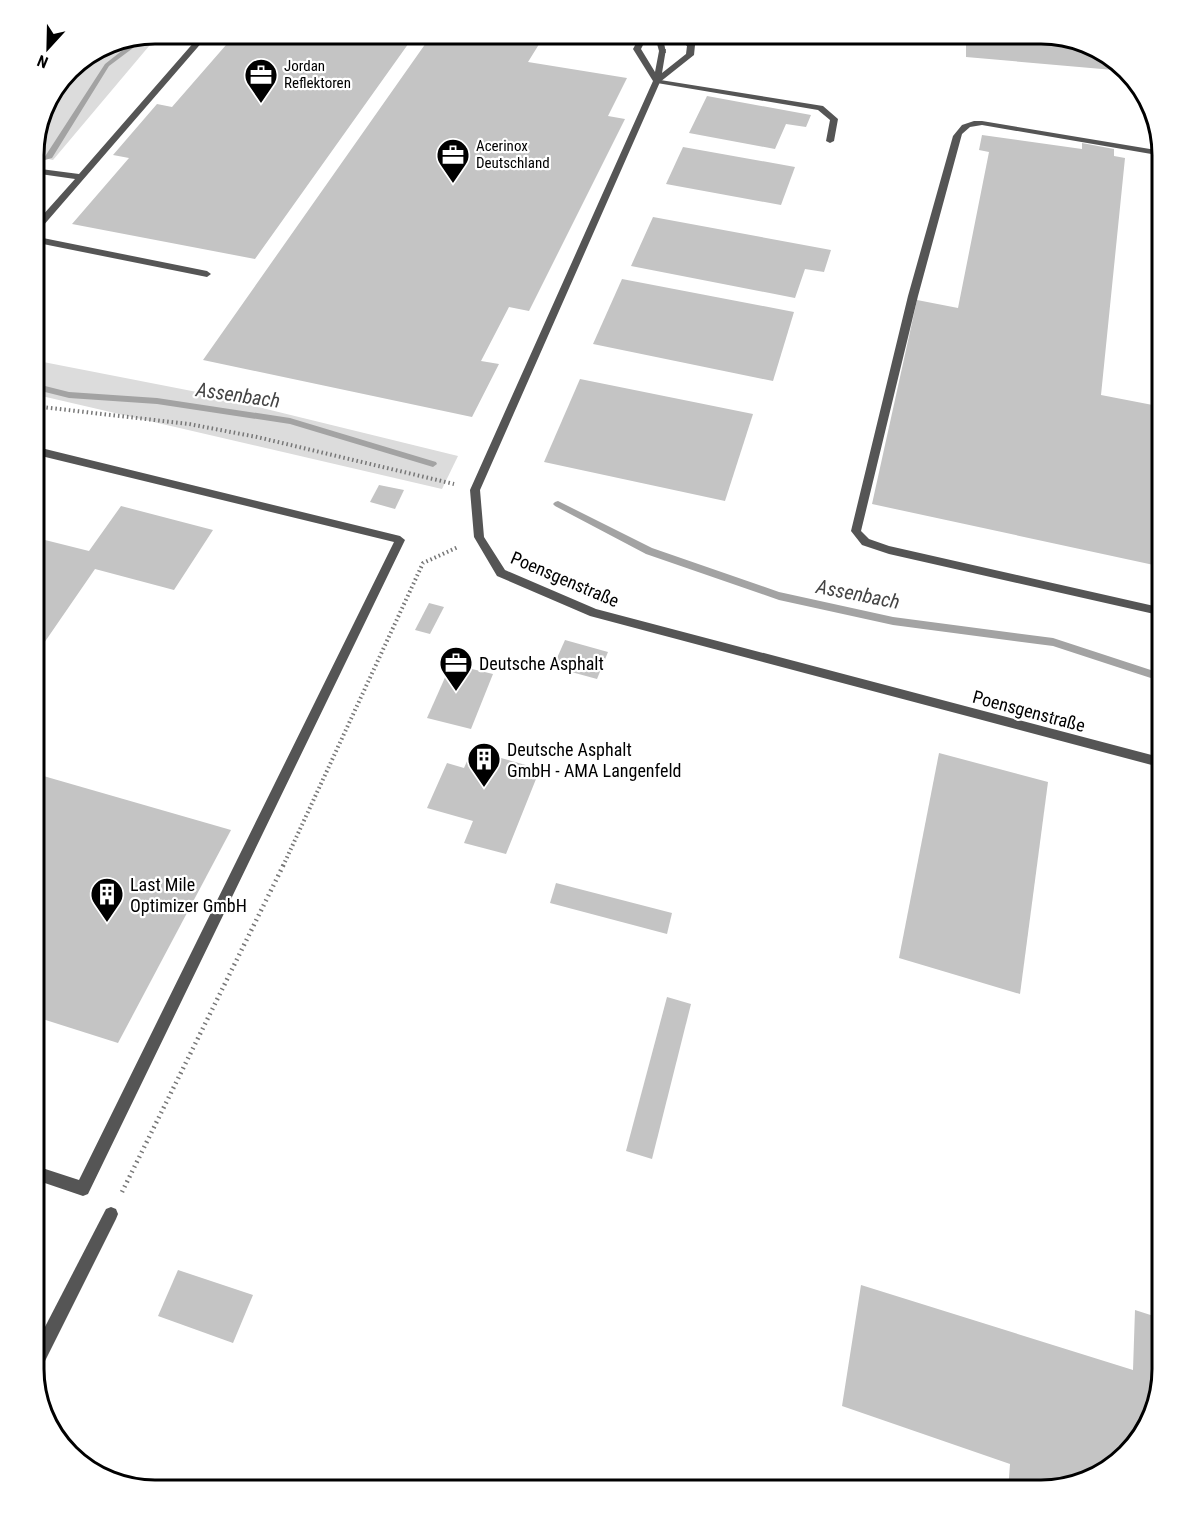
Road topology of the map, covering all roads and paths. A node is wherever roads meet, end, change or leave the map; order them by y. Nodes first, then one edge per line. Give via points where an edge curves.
1 (196, 44) edge
2 (640, 44) edge
3 (661, 44) edge
4 (690, 44) edge
5 (657, 81) junction
6 (830, 141) dead end
7 (1153, 152) edge
8 (44, 172) edge
9 (81, 177) junction
10 (44, 219) edge
11 (44, 241) edge
12 (207, 274) dead end
13 (44, 407) edge
14 (44, 453) edge
15 (475, 490) junction
16 (479, 537) junction
17 (1153, 610) edge
18 (1153, 761) edge
19 (44, 1176) edge
20 (111, 1214) joint
21 (44, 1345) edge

1 - 9 street
2 - 5 street via 637,49
3 - 5 street, Poensgenstraße
4 - 5 street via 690,55
5 - 6 street via 820,108 834,119
5 - 15 street, Poensgenstraße
7 - 17 street via 982,123 963,127 957,136 913,296 856,531 868,543 889,550
8 - 9 street
9 - 10 street
11 - 12 street
13 - 15 path via 189,424
14 - 19 street via 400,540 83,1189
15 - 16 street, Poensgenstraße
16 - 18 street, Poensgenstraße via 501,573 594,613
16 - 20 path via 423,563 281,871
20 - 21 street

